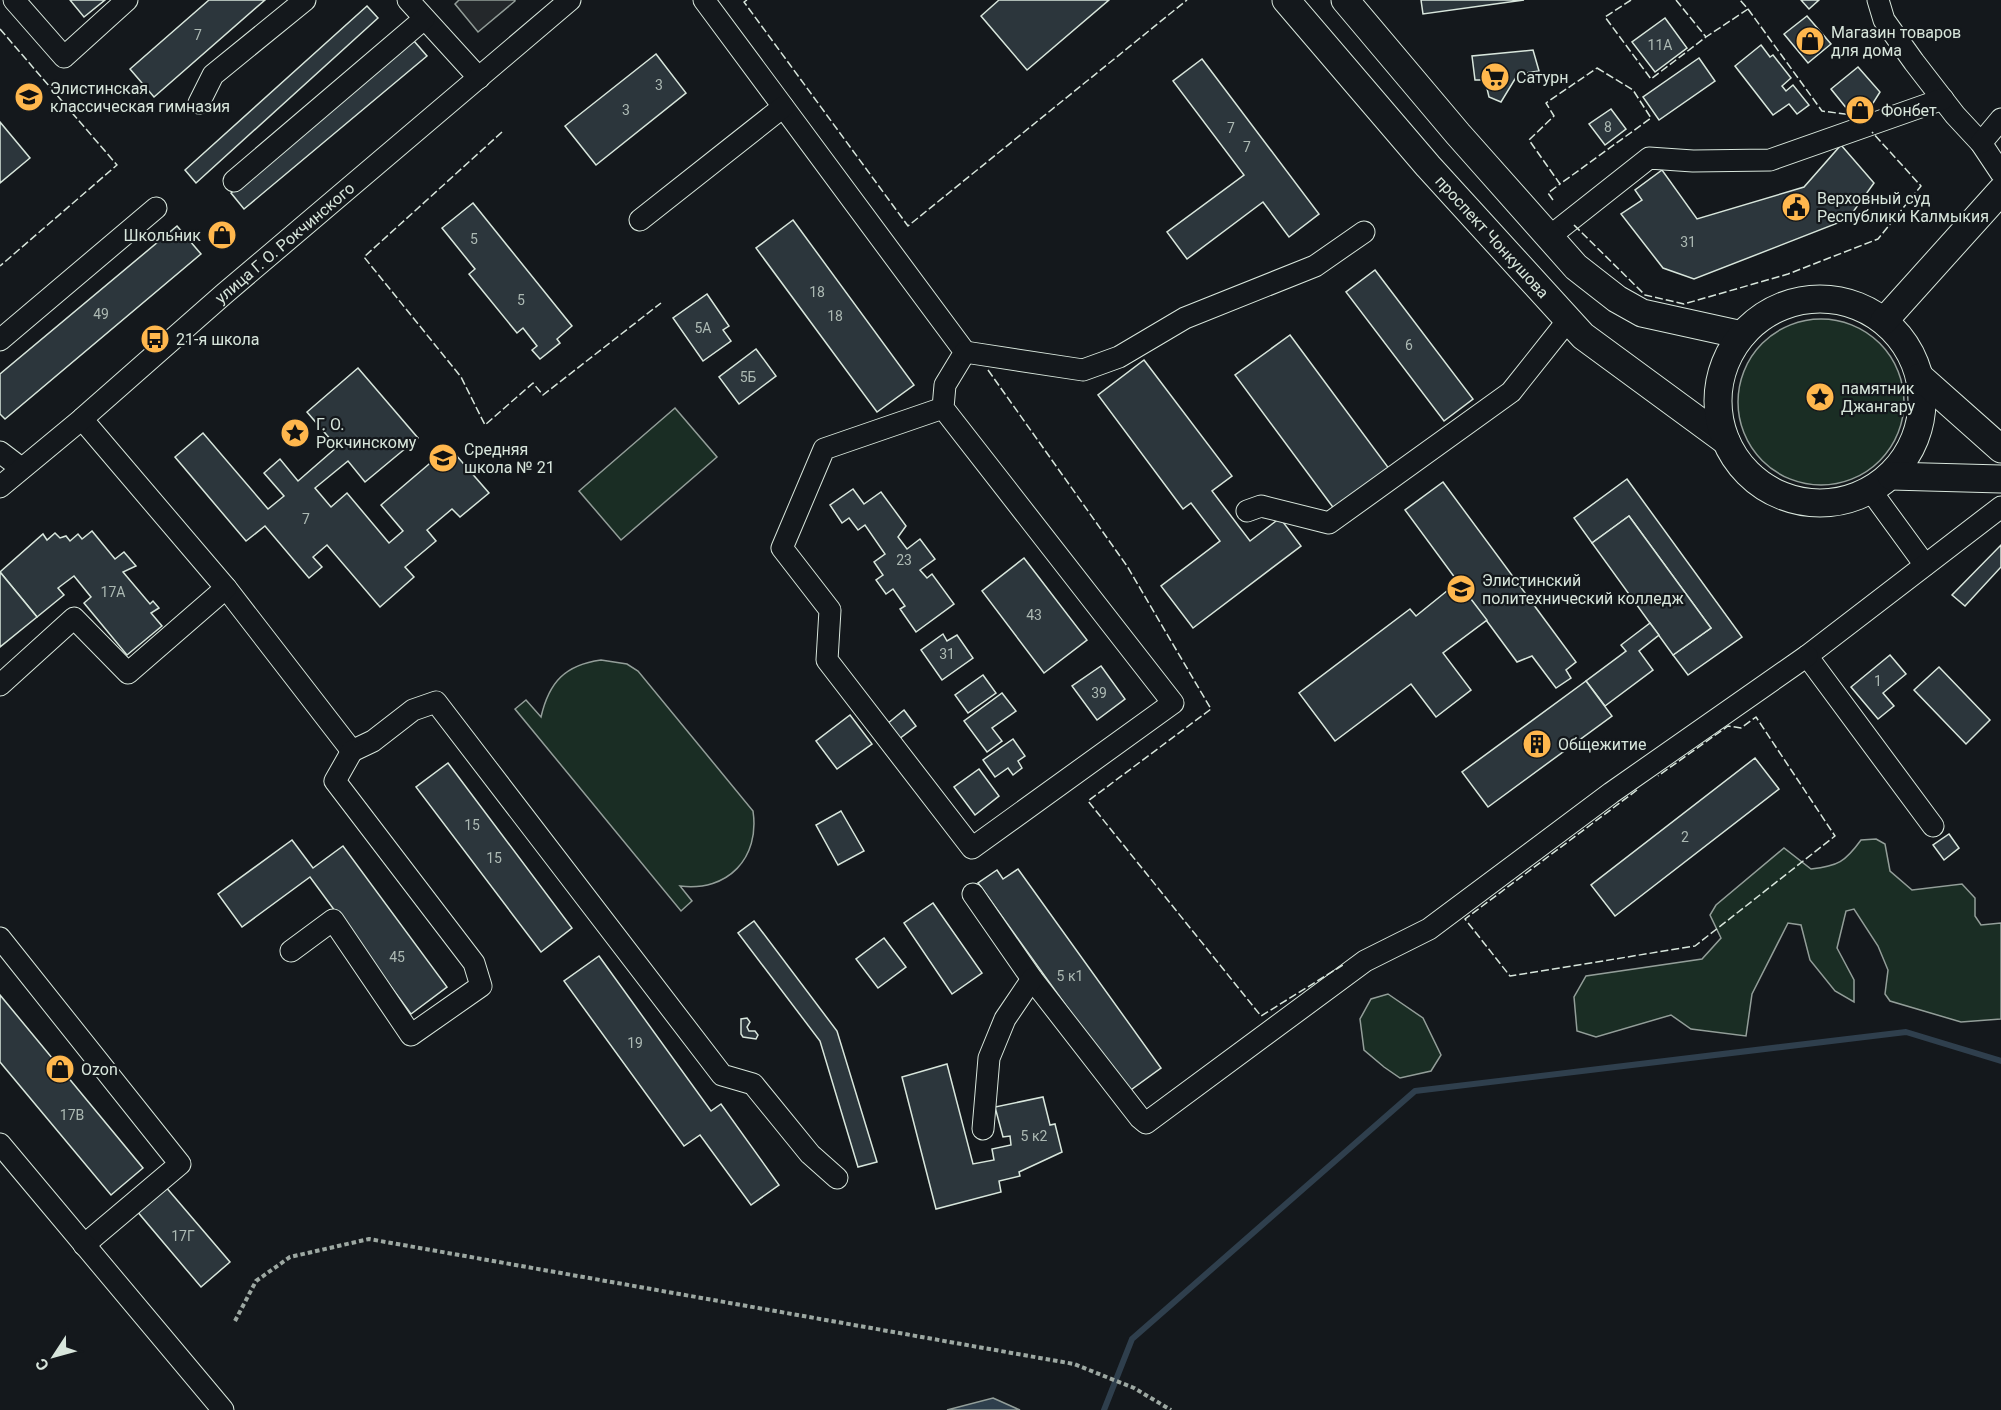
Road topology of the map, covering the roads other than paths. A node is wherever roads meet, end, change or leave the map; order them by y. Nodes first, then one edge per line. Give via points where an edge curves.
1 (14, 0) edge
2 (127, 0) edge
3 (305, 0) edge
4 (408, 0) edge
5 (570, 0) edge
6 (704, 0) edge
7 (1286, 0) edge
8 (1345, 0) edge
9 (1878, 0) edge
10 (424, 19) junction
11 (479, 78) junction
12 (1943, 99) junction
13 (199, 103) dead end
14 (783, 107) junction
15 (2001, 119) edge
16 (1981, 143) junction
17 (2001, 173) edge
18 (234, 181) dead end
19 (2001, 191) edge
20 (156, 208) dead end
21 (640, 220) dead end
22 (1364, 232) dead end
23 (1549, 237) junction
24 (1569, 320) junction
25 (1884, 321) junction
26 (1742, 335) junction
27 (0, 340) edge
28 (965, 352) junction
29 (1920, 377) junction
30 (943, 408) junction
31 (82, 419) junction
32 (1726, 441) junction
33 (2001, 449) edge
34 (0, 452) edge
35 (21, 468) junction
36 (2001, 479) edge
37 (1881, 484) junction
38 (0, 487) edge
39 (2001, 507) edge
40 (1247, 511) dead end
41 (1925, 565) junction
42 (226, 588) junction
43 (1807, 656) junction
44 (0, 685) edge
45 (352, 751) junction
46 (1933, 826) dead end
47 (974, 894) dead end
48 (2, 943) edge
49 (291, 951) dead end
50 (1032, 979) junction
51 (983, 1129) dead end
52 (0, 1144) edge
53 (837, 1178) dead end
54 (84, 1245) junction
55 (223, 1410) edge

1 - 2 street via 64,57
3 - 13 street via 213,75
4 - 10 street
5 - 11 street, улица Г. О. Рокчинского
6 - 14 street
7 - 24 main road, проспект Чонкушова via 1428,166
8 - 23 main road
9 - 12 street via 1884,20
10 - 11 street
10 - 18 street
11 - 31 street, улица Г. О. Рокчинского
12 - 16 street
12 - 23 street via 1770,160 1649,158
14 - 21 street
14 - 28 street
15 - 16 street
16 - 17 street
19 - 25 main road
20 - 27 street
22 - 28 street via 1315,266 1185,318 1119,357 1083,370
23 - 26 main road via 1575,267 1626,305 1642,313
24 - 32 main road, проспект Чонкушова via 1583,336
24 - 40 street via 1511,392 1329,523 1261,506
25 - 26 main road via 1856,305 1826,299 1794,302 1766,314
25 - 29 main road via 1907,346
26 - 32 main road via 1727,359 1719,386 1719,414
28 - 30 street via 945,385
29 - 33 main road
29 - 37 main road via 1921,417 1907,457
30 - 30 street via 1173,703 972,848 827,660 830,610 782,548 824,449
31 - 35 street, улица Г. О. Рокчинского
31 - 42 street
32 - 37 main road via 1741,466 1755,479 1788,498 1816,504 1844,501
34 - 35 street
35 - 38 street, улица Г. О. Рокчинского
36 - 37 main road
37 - 41 street
39 - 41 street
41 - 43 street
42 - 44 street via 128,673 74,618
42 - 45 street
43 - 46 street
43 - 50 street via 1429,929 1365,962 1146,1123
45 - 49 street via 335,781 474,963 481,986 411,1035 333,920
45 - 53 street via 373,741 413,710 436,702 722,1075 753,1084 810,1155
47 - 50 street
48 - 54 street via 180,1164
50 - 51 street via 1005,1019 988,1058
52 - 54 street
54 - 55 street

